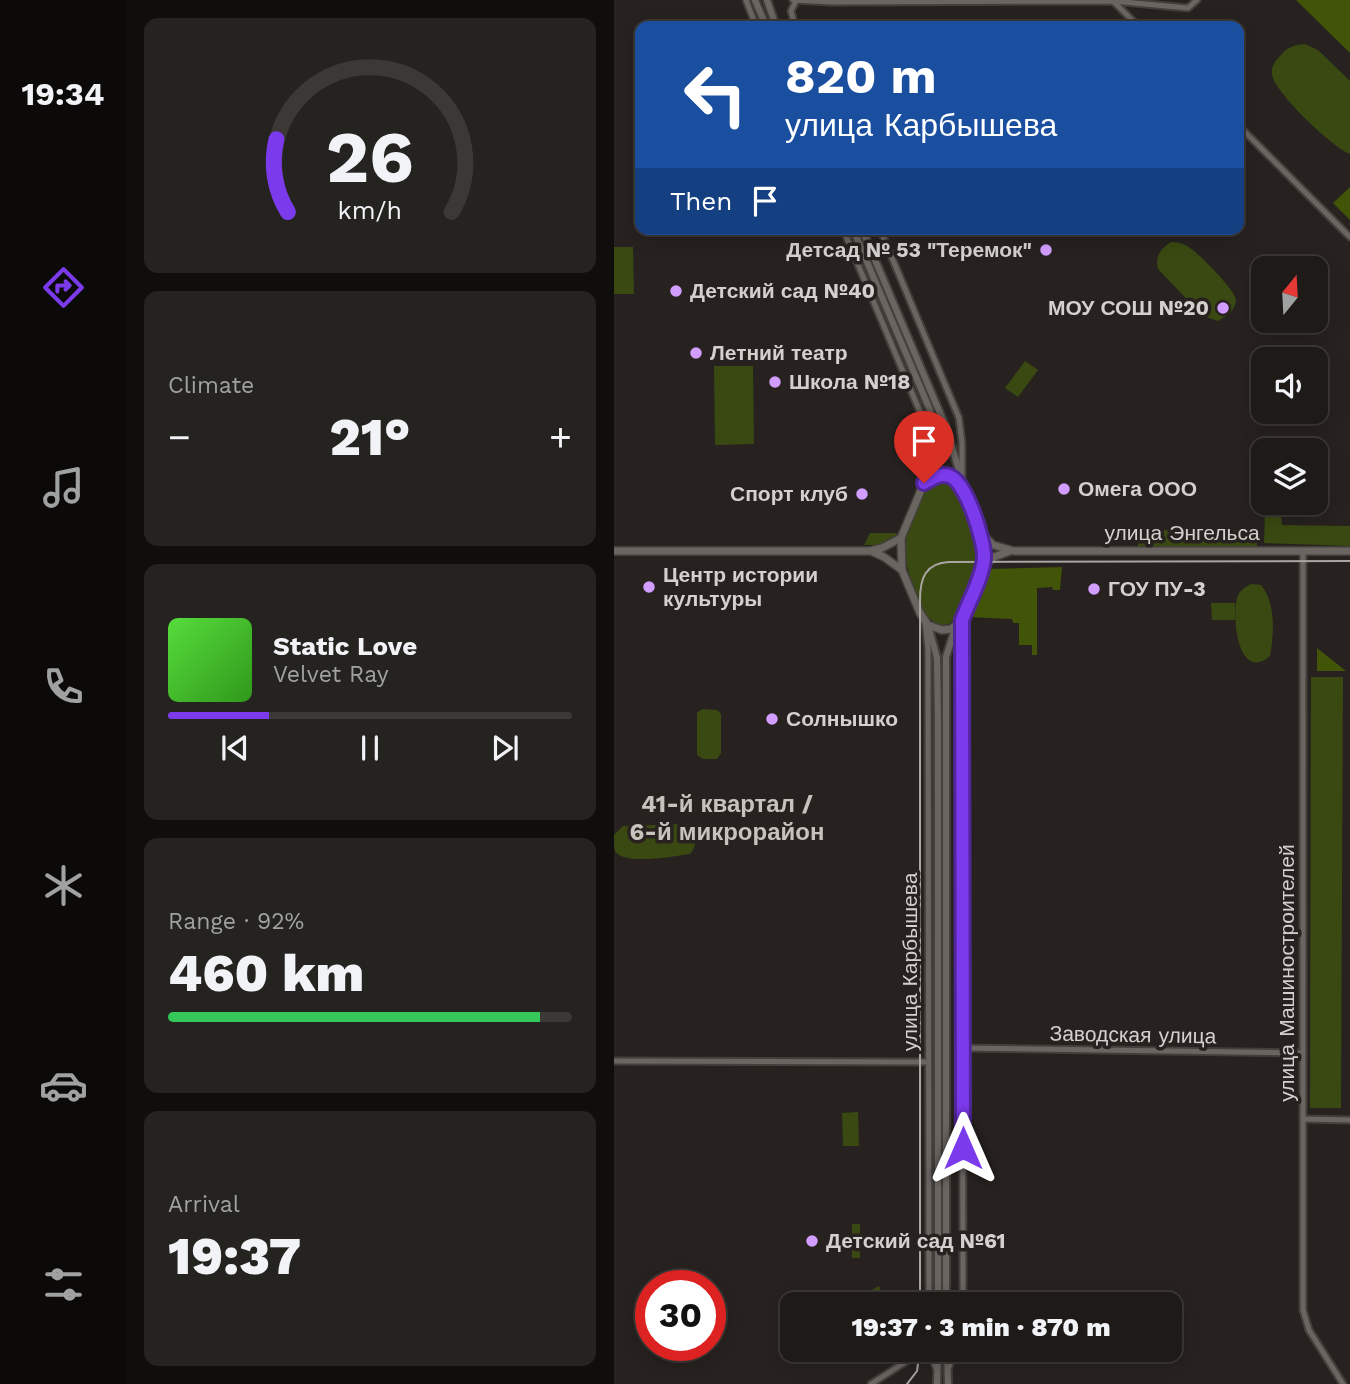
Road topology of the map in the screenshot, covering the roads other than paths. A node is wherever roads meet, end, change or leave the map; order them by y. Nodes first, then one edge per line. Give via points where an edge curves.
1 (746, 0) edge
2 (755, 0) edge
3 (767, 0) edge
4 (794, 0) edge
5 (1197, 0) edge
6 (1113, 1) edge
7 (754, 21) edge
8 (764, 21) edge
9 (774, 21) edge
10 (794, 21) edge
11 (1133, 21) edge
12 (1244, 131) edge
13 (846, 235) edge
14 (856, 235) edge
15 (865, 235) edge
16 (883, 235) edge
17 (1350, 237) edge
18 (924, 483) junction
19 (960, 484) junction
20 (981, 532) junction
21 (902, 538) junction
22 (614, 551) edge
23 (870, 551) junction
24 (1014, 551) junction
25 (1304, 551) junction
26 (1350, 551) edge
27 (902, 570) junction
28 (981, 570) junction
29 (926, 623) junction
30 (959, 623) junction
31 (963, 1048) junction
32 (1303, 1053) junction
33 (614, 1061) edge
34 (928, 1062) junction
35 (1303, 1119) junction
36 (1350, 1120) edge
37 (928, 1292) edge
38 (938, 1292) edge
39 (946, 1292) edge
40 (963, 1292) edge
41 (910, 1362) edge
42 (935, 1362) edge
43 (948, 1362) edge
44 (951, 1362) edge
45 (948, 1370) junction
46 (871, 1384) edge
47 (937, 1384) edge
48 (948, 1384) edge
49 (1343, 1384) edge

1 - 7 street
2 - 8 street
3 - 9 street
4 - 6 street
4 - 10 street
5 - 6 street via 1188,8
6 - 11 street
12 - 17 street
13 - 18 street, улица Карбышева via 923,419 928,447
14 - 18 street, улица Карбышева via 935,428 932,465
15 - 19 street, улица Карбышева via 945,425
16 - 19 street, улица Карбышева via 959,418
18 - 19 main road via 940,475
18 - 21 main road, улица Карбышева
19 - 20 main road, улица Карбышева
20 - 24 main road, улица Энгельса via 993,545
20 - 28 main road, улица Карбышева
21 - 23 main road
21 - 27 main road, улица Карбышева
22 - 23 main road
23 - 27 main road
24 - 25 main road, улица Энгельса
24 - 28 main road, улица Энгельса via 994,556
25 - 26 main road, улица Энгельса
25 - 32 street, улица Машиностроителей
27 - 29 main road, улица Карбышева
28 - 30 main road, улица Карбышева
29 - 30 main road via 942,631
29 - 34 street, улица Карбышева
29 - 38 street, улица Карбышева via 937,657
30 - 31 street, улица Карбышева
30 - 39 street, улица Карбышева via 946,657
31 - 32 street, Заводская улица
31 - 40 street, улица Карбышева
32 - 35 street, улица Машиностроителей
33 - 34 street
34 - 37 street, улица Карбышева
35 - 36 street
35 - 49 street, улица Машиностроителей via 1304,1310 1309,1330
41 - 46 street
42 - 47 street
43 - 45 street
44 - 45 street
45 - 48 street

